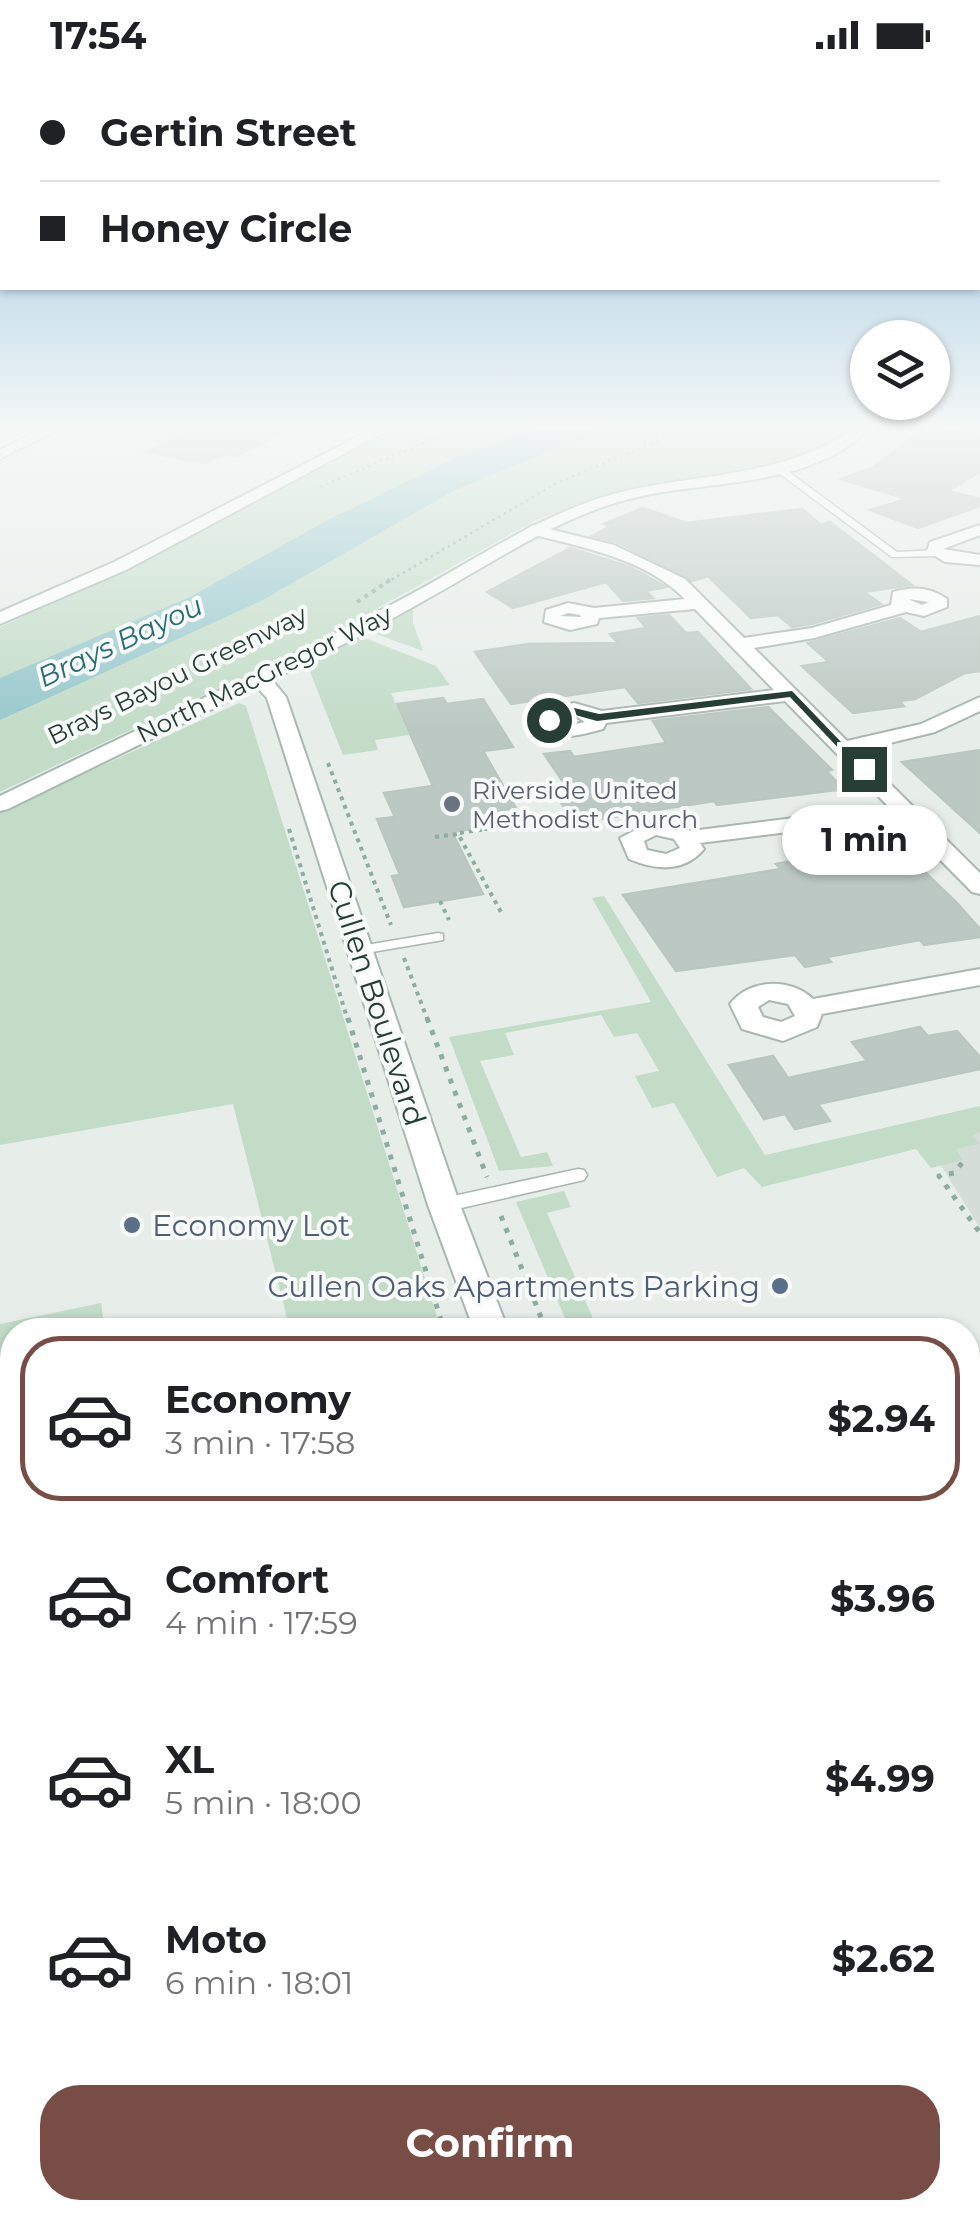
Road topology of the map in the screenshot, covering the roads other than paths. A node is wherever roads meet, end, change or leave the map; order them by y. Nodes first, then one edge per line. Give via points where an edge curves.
1 (190, 529) edge
2 (861, 529) edge
3 (533, 530) joint
4 (980, 530) edge
5 (940, 554) junction
6 (980, 560) edge
7 (701, 603) junction
8 (903, 606) dead end
9 (591, 614) dead end
10 (0, 619) edge
11 (744, 644) junction
12 (260, 678) junction
13 (792, 694) junction
14 (980, 703) edge
15 (597, 718) dead end
16 (845, 748) junction
17 (0, 804) edge
18 (903, 811) junction
19 (688, 838) dead end
20 (980, 887) edge
21 (438, 937) dead end
22 (360, 950) junction
23 (980, 976) edge
24 (808, 1008) dead end
25 (578, 1176) dead end
26 (444, 1205) junction
27 (486, 1318) edge

1 - 10 street
2 - 5 lane via 895,555
3 - 7 street via 648,564
3 - 12 street, North MacGregor Way via 398,609
4 - 5 street via 936,546
5 - 6 street
7 - 9 street
7 - 11 street
8 - 11 street via 814,633
11 - 13 street
12 - 17 street, North MacGregor Way
12 - 22 street, Cullen Boulevard via 276,697
13 - 15 street
13 - 16 street
14 - 16 street via 928,728
16 - 18 street
18 - 19 street
18 - 20 street
21 - 22 lane
22 - 26 street, Cullen Boulevard
23 - 24 street
25 - 26 lane
26 - 27 street, Cullen Boulevard

